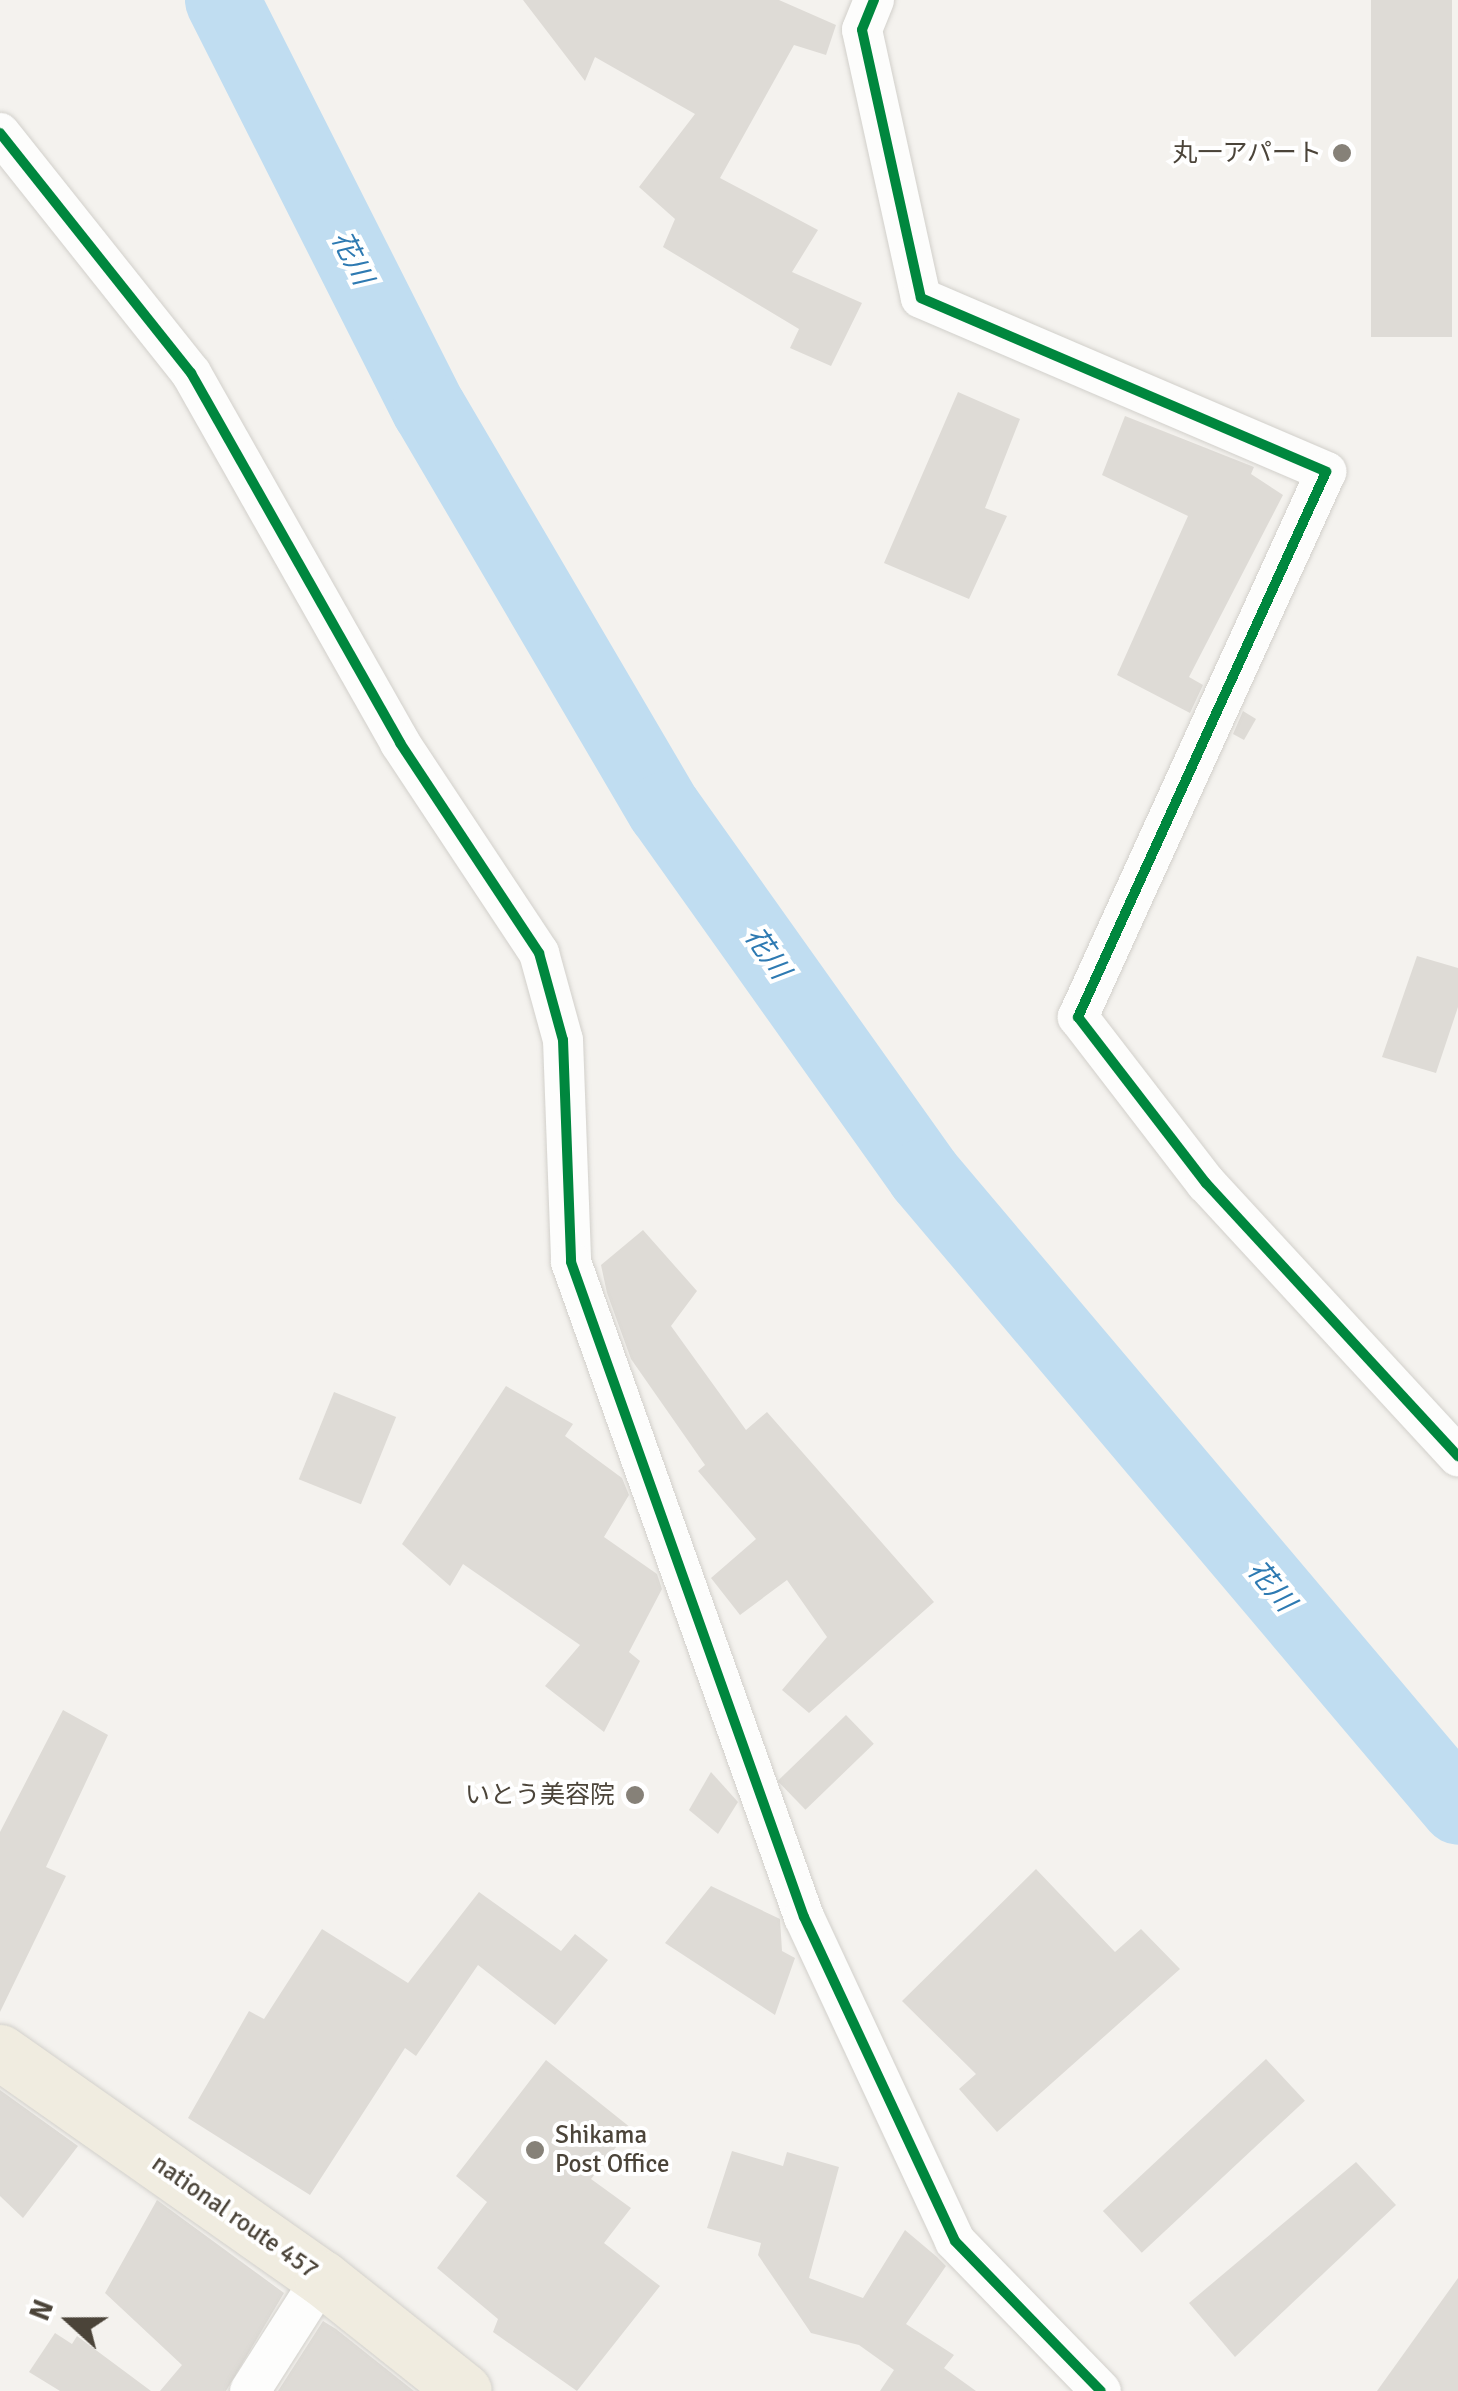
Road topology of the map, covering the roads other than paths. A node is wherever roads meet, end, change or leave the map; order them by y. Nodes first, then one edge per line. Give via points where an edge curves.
1 (874, 0) edge
2 (0, 133) edge
3 (1458, 1456) edge
4 (0, 2052) edge
5 (322, 2278) junction
6 (250, 2391) edge
7 (464, 2391) edge
8 (1100, 2391) edge

1 - 3 street via 862,30 921,298 1326,472 1078,1017 1206,1183
2 - 8 street via 191,374 400,742 540,952 562,1040 572,1262 804,1917 955,2241
4 - 5 highway, national route 457
5 - 6 street
5 - 7 highway, national route 457

